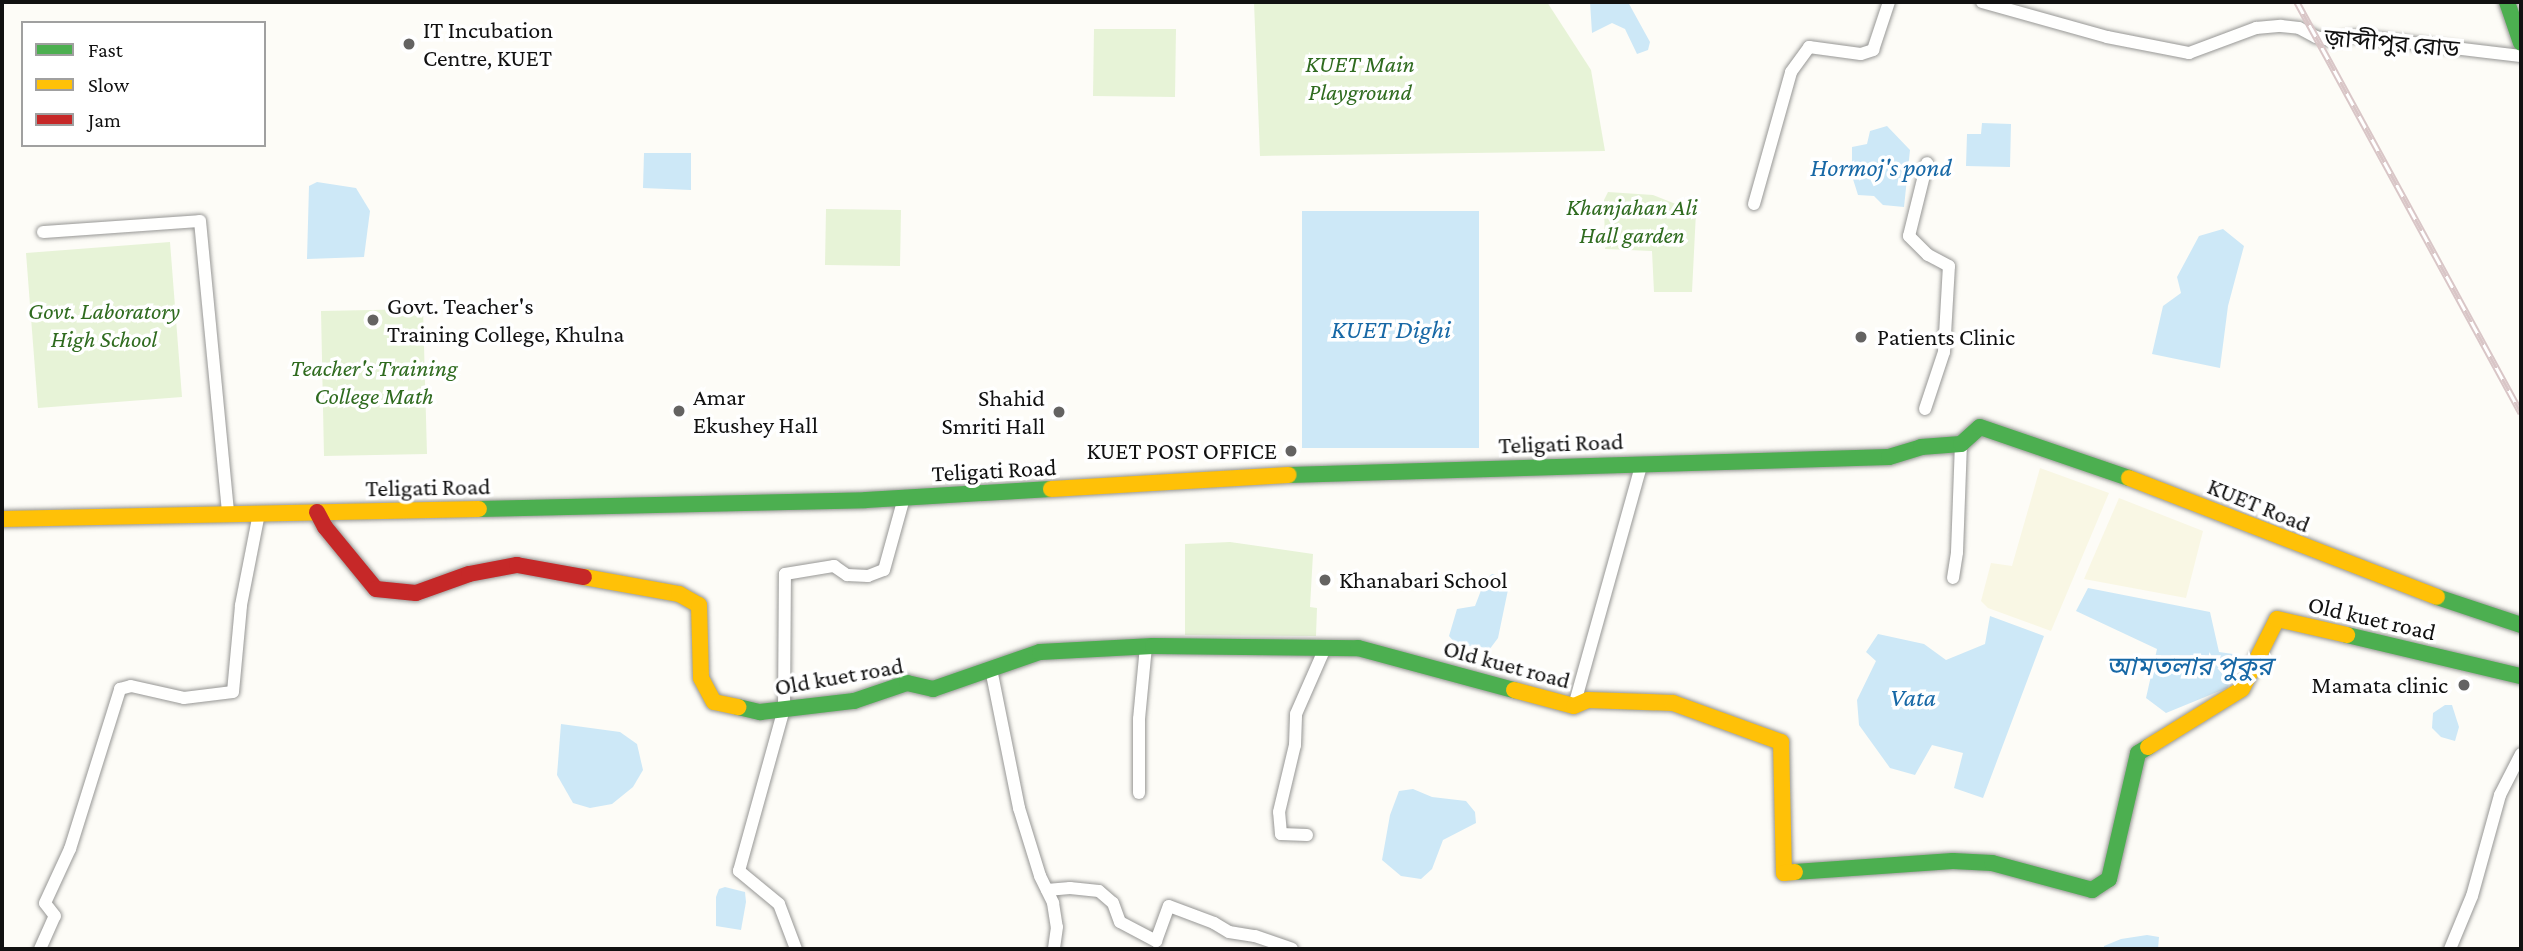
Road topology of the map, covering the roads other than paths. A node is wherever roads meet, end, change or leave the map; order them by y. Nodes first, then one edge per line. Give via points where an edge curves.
1 (1889, 2) edge
2 (1982, 2) edge
3 (2507, 2) edge
4 (2521, 43) edge
5 (2521, 56) edge
6 (1927, 163) dead end
7 (1754, 204) dead end
8 (43, 233) dead end
9 (1925, 409) dead end
10 (1961, 444) junction
11 (1642, 463) junction
12 (904, 498) junction
13 (317, 512) junction
14 (259, 513) junction
15 (228, 514) junction
16 (2, 519) edge
17 (1953, 578) dead end
18 (2521, 625) edge
19 (1146, 646) junction
20 (1325, 648) junction
21 (991, 669) junction
22 (2521, 676) edge
23 (1574, 706) junction
24 (784, 709) junction
25 (2521, 754) edge
26 (1139, 793) dead end
27 (1307, 835) dead end
28 (1047, 890) junction
29 (40, 949) edge
30 (796, 949) edge
31 (1054, 949) edge
32 (1292, 949) edge
33 (2450, 949) edge

1 - 7 street via 1873,50 1861,54 1809,47 1791,72
2 - 5 street, জ়াব্দীপুর রোড via 2107,37 2189,53 2256,28 2281,26 2330,40 2355,36
3 - 4 main road
6 - 9 street via 1909,236 1928,255 1949,266 1944,352
8 - 15 street via 200,221
10 - 11 main road, Teligati Road via 1921,447 1889,457
10 - 17 street
10 - 18 main road, KUET Road via 1980,427 2124,476 2404,586
11 - 12 main road, Teligati Road via 1279,475
11 - 23 street
12 - 13 main road, Teligati Road
12 - 24 street via 884,570 869,576 847,575 834,566 785,574
13 - 14 main road, Teligati Road
13 - 24 main road, Old kuet road via 376,589 416,593 517,565 679,594 699,605 701,678 714,702 760,712
14 - 15 main road, Teligati Road
14 - 29 street via 241,606 233,692 184,698 131,686 120,689 70,849 45,904 55,916
15 - 16 main road, Teligati Road
19 - 20 main road, Old kuet road
19 - 21 main road, Old kuet road via 1040,652
19 - 26 street via 1139,719
20 - 23 main road, Old kuet road via 1358,648
20 - 27 street via 1296,714 1295,745 1279,812 1281,834
21 - 24 main road, Old kuet road via 933,689 907,683 854,701
21 - 28 street via 1019,808
22 - 23 main road, Old kuet road via 2277,619 2242,689 2138,753 2109,879 2092,890 1992,863 1784,873 1781,742 1673,703 1588,700
24 - 30 street via 739,870 779,904
25 - 33 street via 2500,795 2472,896
28 - 31 street via 1057,927
28 - 32 street via 1099,891 1114,903 1120,922 1156,940 1169,906 1229,932

